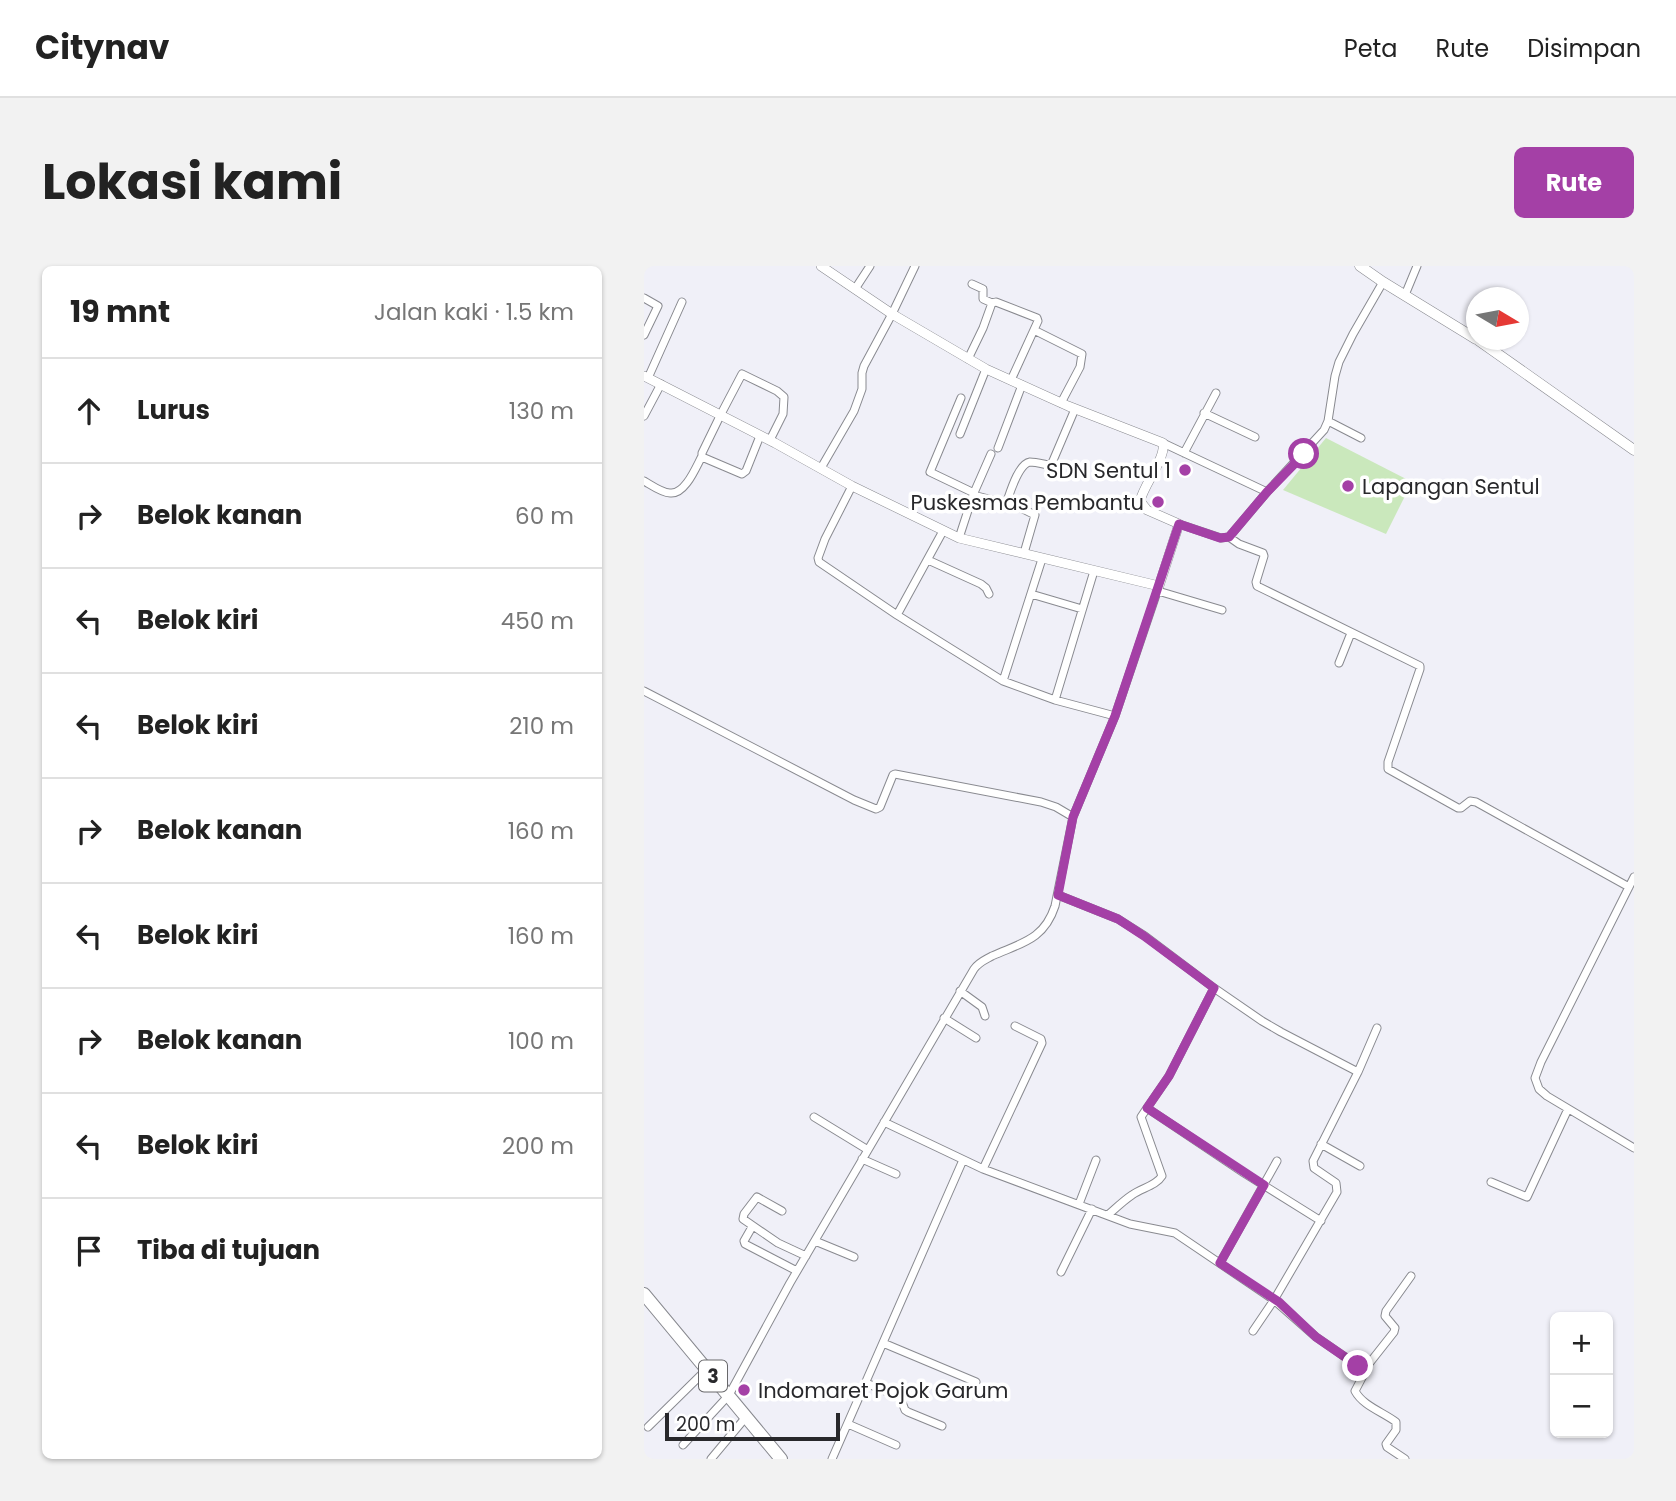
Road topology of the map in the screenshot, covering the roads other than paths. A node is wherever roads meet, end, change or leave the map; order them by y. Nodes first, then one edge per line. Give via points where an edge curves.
1 (821, 266) edge
2 (870, 266) edge
3 (915, 266) edge
4 (1360, 266) edge
5 (1418, 266) edge
6 (1383, 282) junction
7 (972, 284) dead end
8 (855, 289) junction
9 (1405, 295) junction
10 (644, 298) edge
11 (682, 302) dead end
12 (992, 303) junction
13 (892, 314) junction
14 (647, 321) edge
15 (1034, 330) junction
16 (1466, 332) edge
17 (644, 335) edge
18 (1493, 350) edge
19 (968, 359) junction
20 (986, 369) junction
21 (646, 377) edge
22 (1011, 380) junction
23 (661, 384) junction
24 (1022, 385) junction
25 (1216, 393) dead end
26 (961, 398) dead end
27 (1061, 403) junction
28 (1075, 409) junction
29 (720, 414) junction
30 (1204, 414) junction
31 (644, 416) edge
32 (1328, 421) junction
33 (960, 434) dead end
34 (760, 436) junction
35 (1255, 437) dead end
36 (1361, 439) dead end
37 (770, 440) junction
38 (1163, 443) junction
39 (1634, 450) edge
40 (1184, 453) junction
41 (702, 456) junction
42 (821, 468) junction
43 (644, 481) edge
44 (852, 486) junction
45 (1267, 492) junction
46 (974, 494) junction
47 (1006, 503) junction
48 (1179, 524) junction
49 (943, 531) junction
50 (1229, 537) junction
51 (959, 538) junction
52 (1024, 553) junction
53 (1042, 558) junction
54 (928, 560) junction
55 (1094, 571) junction
56 (1158, 589) junction
57 (989, 594) dead end
58 (1031, 594) junction
59 (1082, 609) junction
60 (1222, 610) dead end
61 (897, 615) junction
62 (1351, 633) junction
63 (1339, 663) dead end
64 (1003, 681) junction
65 (644, 691) edge
66 (1055, 700) junction
67 (1115, 716) junction
68 (1073, 817) junction
69 (1634, 877) edge
70 (1629, 887) junction
71 (1058, 895) junction
72 (1214, 988) junction
73 (960, 991) junction
74 (985, 1016) dead end
75 (944, 1018) junction
76 (1015, 1026) dead end
77 (1377, 1028) dead end
78 (976, 1038) dead end
79 (1358, 1072) junction
80 (1147, 1108) junction
81 (1568, 1109) junction
82 (814, 1117) dead end
83 (884, 1122) junction
84 (1321, 1144) junction
85 (1634, 1148) edge
86 (868, 1150) junction
87 (862, 1159) junction
88 (963, 1160) junction
89 (1096, 1160) dead end
90 (1277, 1161) dead end
91 (1360, 1166) dead end
92 (983, 1170) junction
93 (895, 1174) dead end
94 (1491, 1182) dead end
95 (1264, 1185) junction
96 (1079, 1204) junction
97 (1092, 1209) junction
98 (782, 1211) dead end
99 (1108, 1215) junction
100 (1321, 1221) junction
101 (752, 1227) junction
102 (815, 1241) junction
103 (778, 1243) junction
104 (797, 1252) junction
105 (769, 1256) junction
106 (806, 1256) junction
107 (854, 1256) dead end
108 (1220, 1263) junction
109 (789, 1266) junction
110 (797, 1271) junction
111 (1061, 1272) dead end
112 (1411, 1276) dead end
113 (644, 1294) edge
114 (1274, 1300) junction
115 (1253, 1331) dead end
116 (883, 1343) junction
117 (706, 1369) junction
118 (1364, 1370) junction
119 (976, 1382) dead end
120 (866, 1383) junction
121 (729, 1395) junction
122 (746, 1418) junction
123 (848, 1424) junction
124 (942, 1426) dead end
125 (648, 1427) dead end
126 (683, 1445) dead end
127 (896, 1445) dead end
128 (711, 1459) edge
129 (781, 1459) edge
130 (832, 1459) edge
131 (1405, 1459) edge

1 - 8 street
2 - 8 street
3 - 13 street
4 - 6 main road
5 - 9 street
6 - 9 main road
6 - 32 street via 1339,362
7 - 12 street via 983,289 983,299
8 - 13 street
9 - 16 main road
10 - 14 street via 658,306
11 - 21 street
12 - 15 street via 1037,318
12 - 19 street
13 - 19 street
13 - 42 street via 864,366 854,411
14 - 17 street
15 - 22 street
15 - 27 street via 1082,354
18 - 39 main road
19 - 20 street
20 - 22 street
20 - 33 street
21 - 23 street
22 - 24 street
23 - 29 street
23 - 31 street
24 - 27 street
24 - 46 street
25 - 30 street
26 - 46 street via 930,472
27 - 28 street
28 - 38 street
28 - 47 street via 1052,463 1023,466
29 - 34 street
29 - 37 street via 742,374 777,391 784,397 784,409
29 - 41 street
30 - 35 street
30 - 40 street
32 - 36 street
32 - 45 street via 1318,439
34 - 37 street
34 - 41 street via 742,474
37 - 42 street
38 - 40 street
38 - 48 street via 1164,451 1141,503
40 - 45 street
41 - 43 street via 675,493
42 - 44 street
44 - 49 street
44 - 61 street via 818,560
45 - 50 street
46 - 47 street
46 - 51 street
47 - 52 street via 1035,515
48 - 50 street
48 - 56 street
49 - 51 street
49 - 54 street
50 - 62 street via 1263,553 1257,586
51 - 52 street
52 - 53 street
53 - 55 street
53 - 58 street
54 - 57 street via 981,584
54 - 61 street
55 - 56 street
55 - 59 street
56 - 60 street
56 - 67 street
58 - 59 street
58 - 64 street
59 - 66 street
61 - 64 street
62 - 63 street
62 - 70 street via 1420,668 1388,769 1458,807 1476,802
64 - 66 street
65 - 68 street via 876,809 895,774 1041,802
66 - 67 street
67 - 68 street
68 - 71 street
69 - 70 street
70 - 81 street via 1535,1075 1541,1091
71 - 72 street via 1118,919
71 - 73 street via 1044,928 1025,943 978,964
72 - 79 street via 1281,1032
72 - 80 street via 1169,1076
73 - 74 street via 982,1007
73 - 75 street
75 - 78 street
75 - 83 street
76 - 92 street via 1042,1043
77 - 79 street
79 - 84 street
80 - 95 street
80 - 99 street via 1142,1117 1160,1180 1134,1193
81 - 85 street
81 - 94 street via 1527,1197
82 - 86 street
83 - 86 street
83 - 88 street
84 - 91 street
84 - 100 street via 1312,1165 1338,1190
86 - 87 street
87 - 93 street
87 - 102 street
88 - 92 street
88 - 116 street
89 - 96 street
90 - 95 street
92 - 96 street
95 - 100 street
95 - 108 street
96 - 97 street
97 - 99 street
97 - 111 street
98 - 101 street via 757,1197 743,1217
99 - 108 street via 1135,1226 1175,1233
100 - 114 street
101 - 103 street
101 - 105 street via 744,1243
102 - 106 street
102 - 107 street
103 - 104 street
103 - 105 street
104 - 106 street
104 - 109 street
105 - 109 street
106 - 110 street
108 - 114 street
109 - 110 street
110 - 121 street
112 - 118 street via 1386,1311 1394,1332
113 - 117 highway, 3
114 - 115 street
114 - 118 street
116 - 119 street
116 - 120 street
117 - 121 highway, 3
117 - 125 street
118 - 131 street via 1355,1392 1396,1422 1386,1445
120 - 123 street
120 - 124 street via 900,1397 907,1411
121 - 122 highway, 3
121 - 126 street
122 - 128 street
122 - 129 highway, 3
123 - 127 street
123 - 130 street

